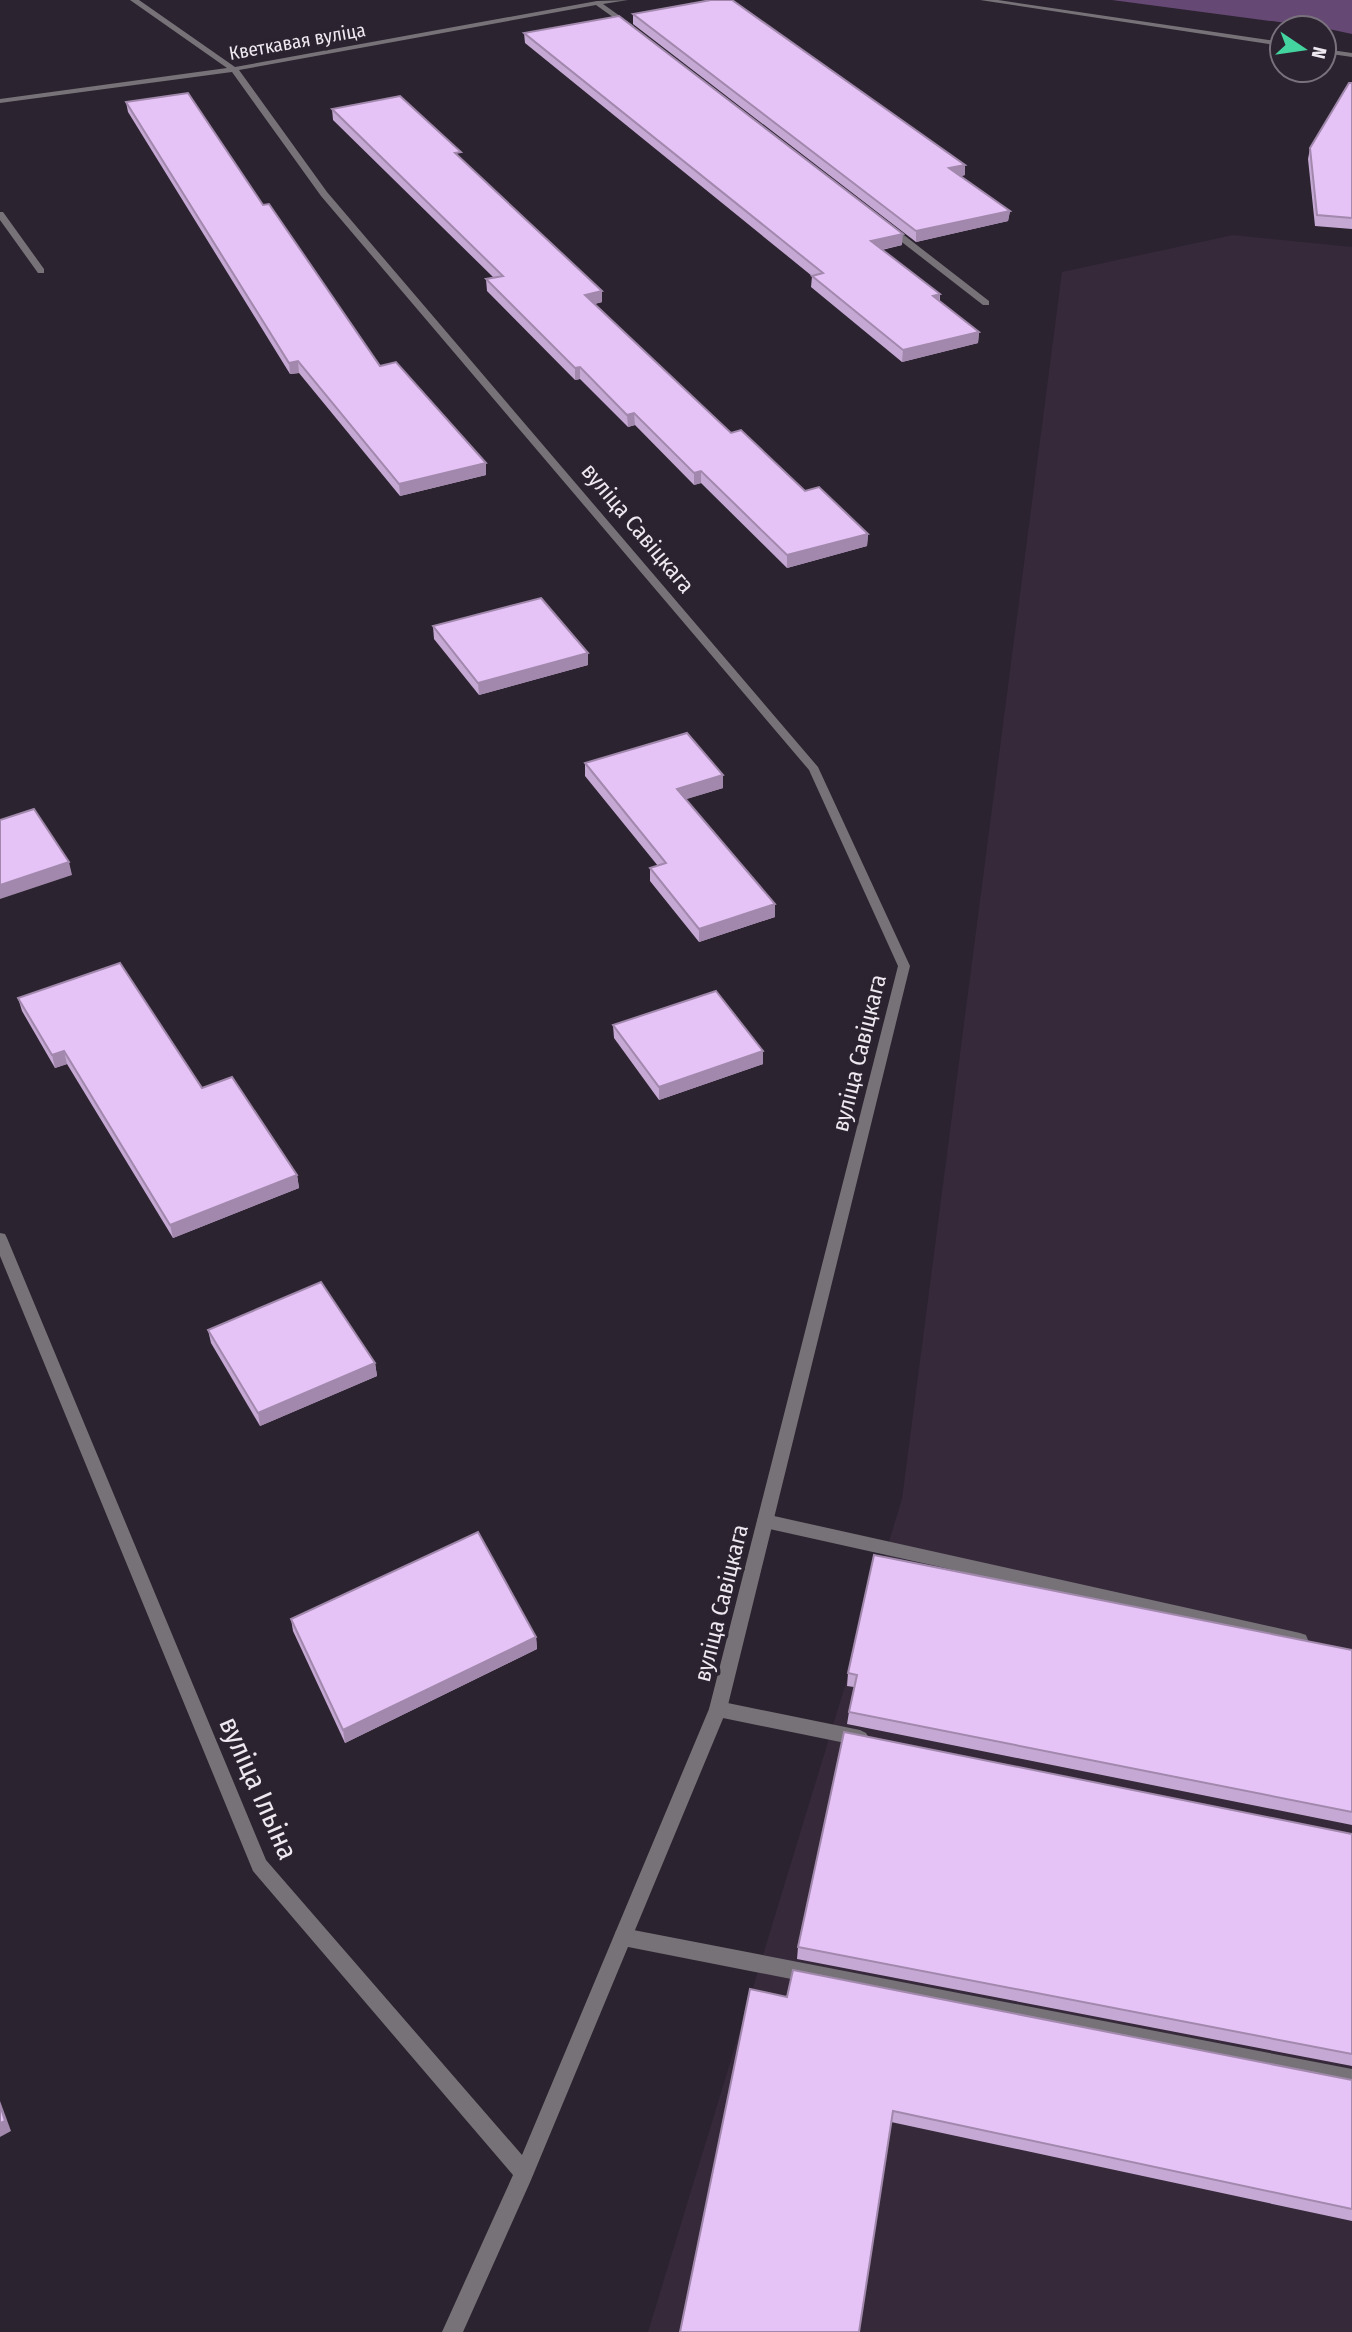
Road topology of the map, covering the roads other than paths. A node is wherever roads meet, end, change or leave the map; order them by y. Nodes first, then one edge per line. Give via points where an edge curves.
1 (134, 0) edge
2 (624, 0) edge
3 (984, 0) edge
4 (597, 3) junction
5 (641, 36) edge
6 (1268, 42) edge
7 (234, 69) junction
8 (0, 101) edge
9 (0, 214) edge
10 (878, 220) edge
11 (41, 271) dead end
12 (986, 303) dead end
13 (0, 1238) edge
14 (765, 1521) junction
15 (1311, 1643) edge
16 (718, 1709) junction
17 (880, 1742) edge
18 (623, 1937) junction
19 (1352, 2079) edge
20 (524, 2174) junction
21 (452, 2332) edge

1 - 7 street, вуліца Савіцкага
2 - 4 street, Кветкавая вуліца
3 - 6 street
4 - 5 street
4 - 7 street, Кветкавая вуліца
7 - 8 street, Кветкавая вуліца
7 - 14 street, вуліца Савіцкага via 324,194 814,769 904,966
9 - 11 street
10 - 12 street
13 - 20 street, вуліца Ільіна via 259,1865
14 - 15 street
14 - 16 street, вуліца Савіцкага
16 - 17 street
16 - 18 street, вуліца Савіцкага
18 - 19 street
18 - 20 street, вуліца Савіцкага
20 - 21 street

